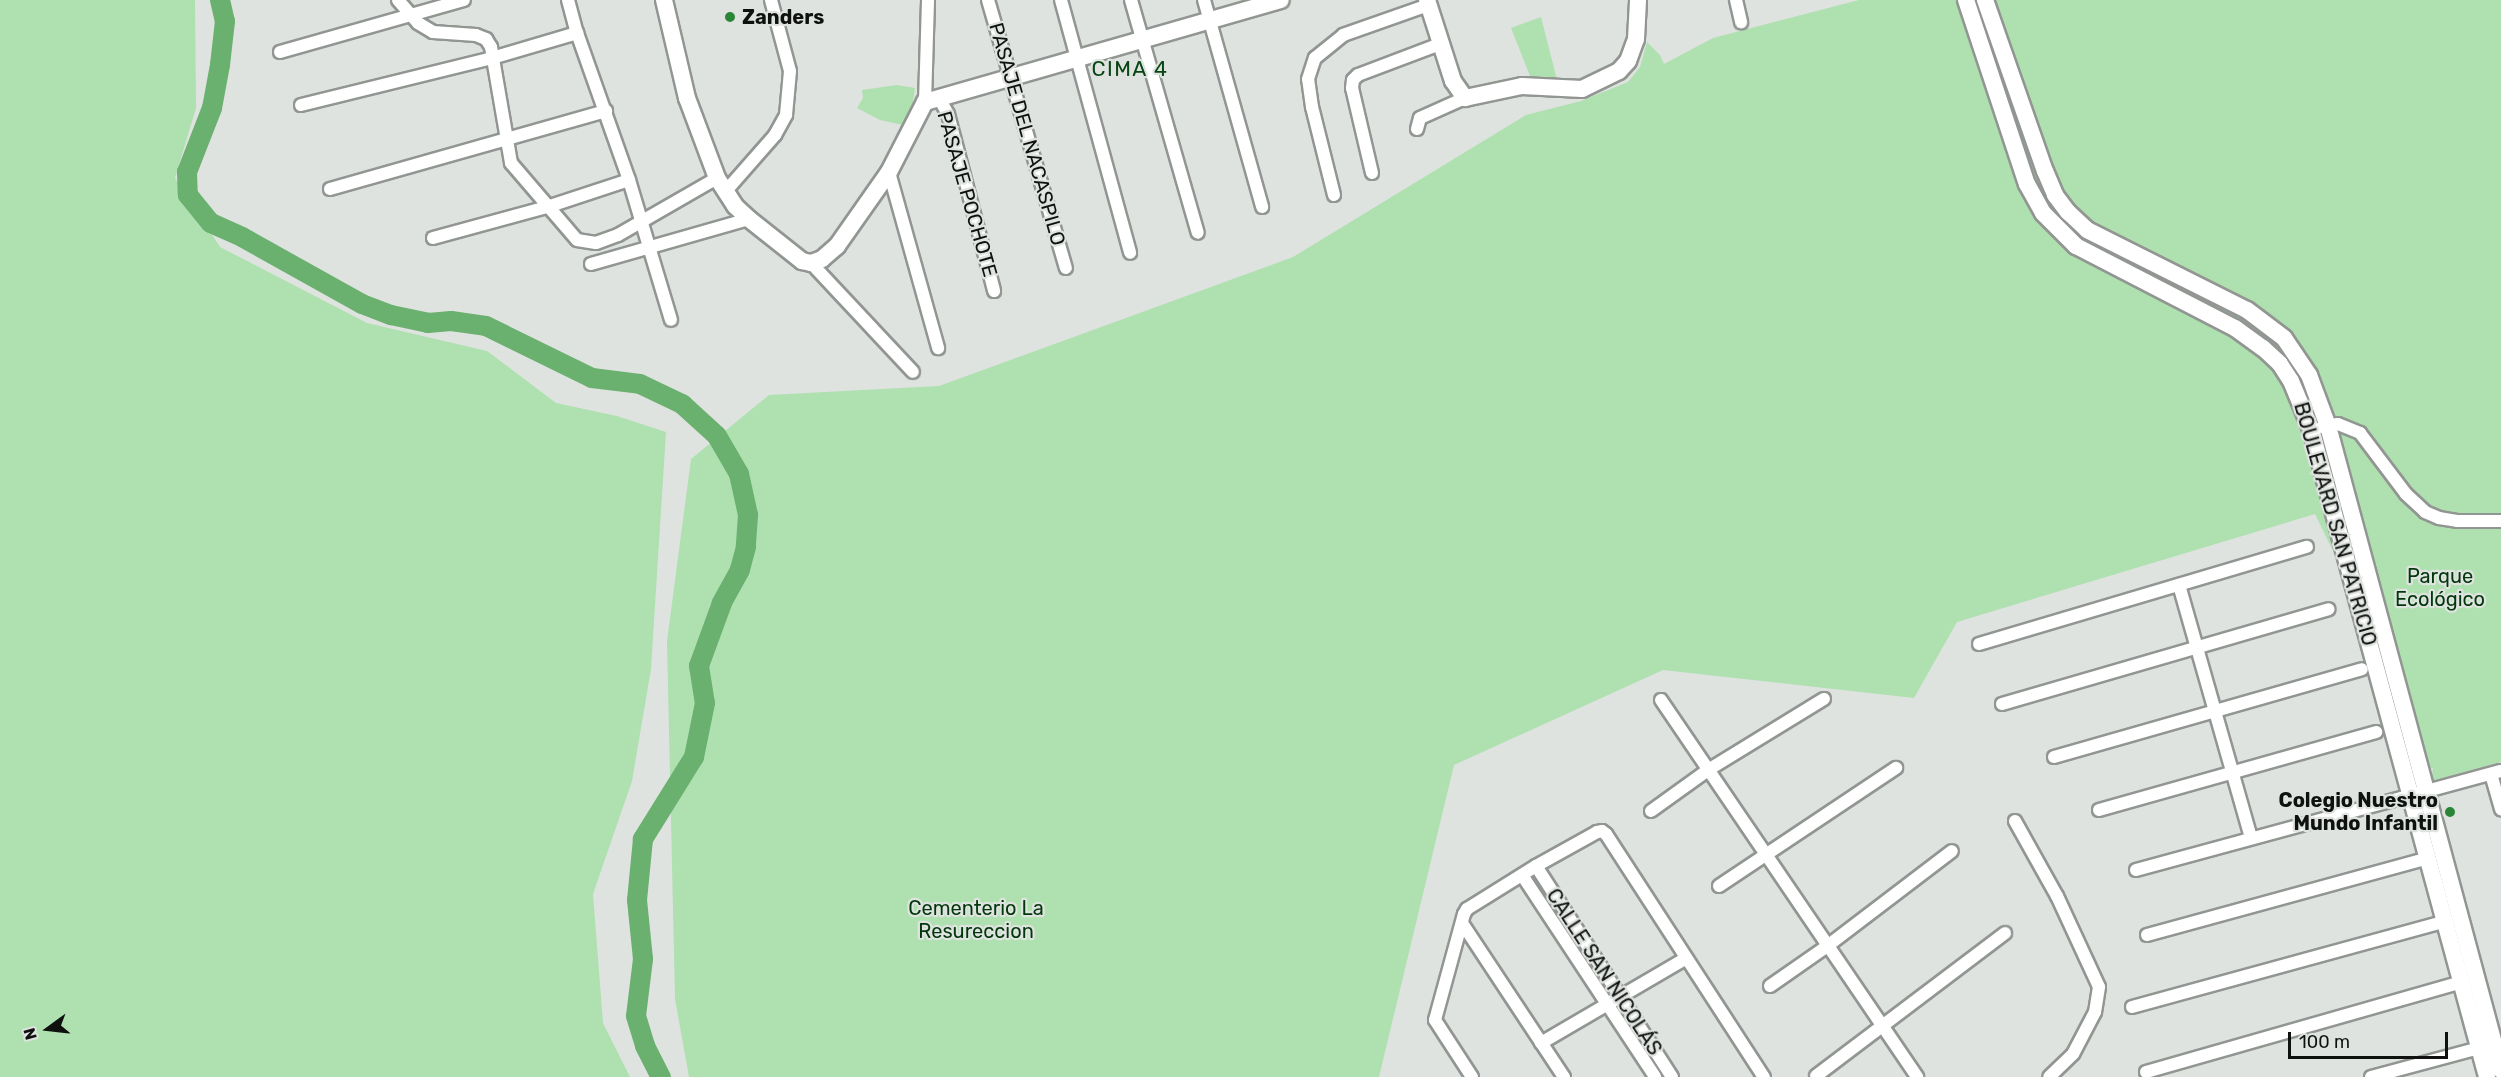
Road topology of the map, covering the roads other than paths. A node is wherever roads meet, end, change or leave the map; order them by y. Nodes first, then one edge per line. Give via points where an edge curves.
1 (398, 0) edge
2 (464, 0) edge
3 (568, 0) edge
4 (664, 0) edge
5 (771, 0) edge
6 (928, 0) edge
7 (988, 0) edge
8 (1060, 0) edge
9 (1131, 0) edge
10 (1204, 0) edge
11 (1280, 0) edge
12 (1638, 0) edge
13 (1736, 0) edge
14 (1966, 0) edge
15 (1985, 0) edge
16 (1427, 3) edge
17 (410, 15) junction
18 (1209, 20) junction
19 (1741, 22) dead end
20 (577, 33) junction
21 (1143, 39) junction
22 (1440, 44) junction
23 (280, 52) dead end
24 (492, 58) junction
25 (1078, 58) junction
26 (1010, 78) junction
27 (1465, 98) junction
28 (932, 100) junction
29 (301, 105) dead end
30 (606, 111) junction
31 (1417, 129) dead end
32 (506, 140) junction
33 (889, 172) junction
34 (1371, 173) dead end
35 (629, 180) junction
36 (721, 185) junction
37 (330, 189) dead end
38 (1334, 195) dead end
39 (547, 207) junction
40 (1262, 207) dead end
41 (642, 219) junction
42 (748, 219) junction
43 (1198, 233) dead end
44 (433, 238) dead end
45 (650, 248) junction
46 (1130, 253) dead end
47 (811, 263) junction
48 (591, 264) dead end
49 (1066, 268) dead end
50 (2198, 283) junction
51 (994, 291) dead end
52 (2192, 304) junction
53 (671, 320) dead end
54 (939, 348) dead end
55 (913, 372) dead end
56 (2328, 426) junction
57 (2311, 429) junction
58 (2501, 520) edge
59 (2307, 548) dead end
60 (2179, 585) junction
61 (2328, 609) dead end
62 (1979, 644) dead end
63 (2196, 647) junction
64 (2362, 669) dead end
65 (1824, 699) dead end
66 (1661, 700) dead end
67 (2002, 704) dead end
68 (2215, 710) junction
69 (2376, 732) dead end
70 (2054, 757) dead end
71 (1896, 768) dead end
72 (1708, 770) junction
73 (2232, 773) junction
74 (2496, 773) edge
75 (2419, 794) junction
76 (2098, 810) dead end
77 (2501, 810) edge
78 (1651, 811) dead end
79 (2015, 821) dead end
80 (2251, 838) junction
81 (1952, 851) dead end
82 (1765, 855) junction
83 (2428, 858) junction
84 (1536, 866) junction
85 (2136, 870) dead end
86 (1522, 875) junction
87 (1719, 886) dead end
88 (2446, 921) junction
89 (1462, 923) junction
90 (2005, 933) dead end
91 (2147, 935) dead end
92 (1826, 947) junction
93 (1685, 959) junction
94 (2461, 982) junction
95 (1770, 986) dead end
96 (1621, 998) junction
97 (1609, 1006) junction
98 (2132, 1007) dead end
99 (1881, 1025) junction
100 (1541, 1043) junction
101 (2479, 1048) junction
102 (2501, 1070) edge
103 (2146, 1072) dead end
104 (1816, 1076) edge
105 (1472, 1077) edge
106 (1564, 1077) edge
107 (1655, 1077) edge
108 (1672, 1077) edge
109 (1764, 1077) edge
110 (1917, 1077) edge
111 (2049, 1077) edge
112 (2371, 1077) edge
113 (2487, 1077) edge

1 - 17 street
2 - 17 street
3 - 20 street
4 - 36 street via 687,98
5 - 36 street via 790,71 786,115 775,135
6 - 28 street
7 - 26 street, PASAJE DEL NACASPILO
8 - 25 street
9 - 21 street
10 - 18 street
11 - 18 street
12 - 27 street via 1636,39 1628,61 1610,76 1582,89 1522,86
13 - 19 street
14 - 52 street, BOULEVARD SAN PATRICIO via 2027,184 2043,213 2076,246
15 - 50 street, BOULEVARD SAN PATRICIO via 2045,171 2068,213 2087,230
16 - 22 street
16 - 38 street via 1343,35 1315,58 1308,79
17 - 23 street
17 - 24 street via 434,32 486,39
18 - 21 street
18 - 40 street
20 - 24 street
20 - 30 street
21 - 25 street
21 - 43 street
22 - 27 street via 1453,81
22 - 34 street via 1353,80
24 - 29 street
24 - 32 street
25 - 26 street
25 - 46 street
26 - 28 street
26 - 49 street, PASAJE DEL NACASPILO
27 - 31 street via 1420,118
28 - 33 street
28 - 51 street, PASAJE POCHOTE via 948,114
30 - 32 street
30 - 35 street
32 - 37 street
32 - 39 street via 511,163
33 - 47 street via 837,246
33 - 54 street
35 - 39 street
35 - 41 street
36 - 41 street
36 - 42 street
39 - 41 street via 576,240 596,243 618,235
39 - 44 street
41 - 45 street
42 - 45 street
42 - 47 street via 802,261
45 - 48 street
45 - 53 street
47 - 55 street
50 - 52 street
50 - 56 street, BOULEVARD SAN PATRICIO via 2247,310 2284,338 2309,375
52 - 57 street, BOULEVARD SAN PATRICIO via 2235,328 2280,364
56 - 57 street
56 - 58 street via 2350,427 2360,433 2406,494 2425,512 2457,520
56 - 75 street, BOULEVARD SAN PATRICIO
57 - 75 street, BOULEVARD SAN PATRICIO
59 - 60 street
60 - 62 street
60 - 63 street
61 - 63 street
63 - 67 street
63 - 68 street
64 - 68 street
65 - 72 street
66 - 72 street
68 - 70 street
68 - 73 street
69 - 73 street
71 - 82 street
72 - 78 street
72 - 82 street
73 - 76 street
73 - 80 street
74 - 75 street
74 - 77 street
75 - 80 street
75 - 83 street, BOULEVARD SAN PATRICIO
75 - 102 street, BOULEVARD SAN PATRICIO
79 - 111 street via 2057,896 2099,987 2095,1012 2073,1054
80 - 85 street
81 - 92 street
82 - 87 street
82 - 92 street
83 - 88 street, BOULEVARD SAN PATRICIO
83 - 91 street
84 - 86 street
84 - 93 street via 1597,831 1606,834
84 - 96 street, CALLE SAN NICOLÁS
86 - 89 street via 1467,909
86 - 97 street, CALLE SAN NICOLÁS
88 - 94 street, BOULEVARD SAN PATRICIO
88 - 98 street
89 - 100 street
89 - 105 street via 1435,1020
90 - 99 street
92 - 95 street
92 - 99 street
93 - 96 street
93 - 109 street
94 - 101 street, BOULEVARD SAN PATRICIO
94 - 103 street
96 - 97 street
96 - 108 street, CALLE SAN NICOLÁS
97 - 100 street
97 - 107 street, CALLE SAN NICOLÁS
99 - 104 street
99 - 110 street
100 - 106 street
101 - 112 street
101 - 113 street, BOULEVARD SAN PATRICIO

